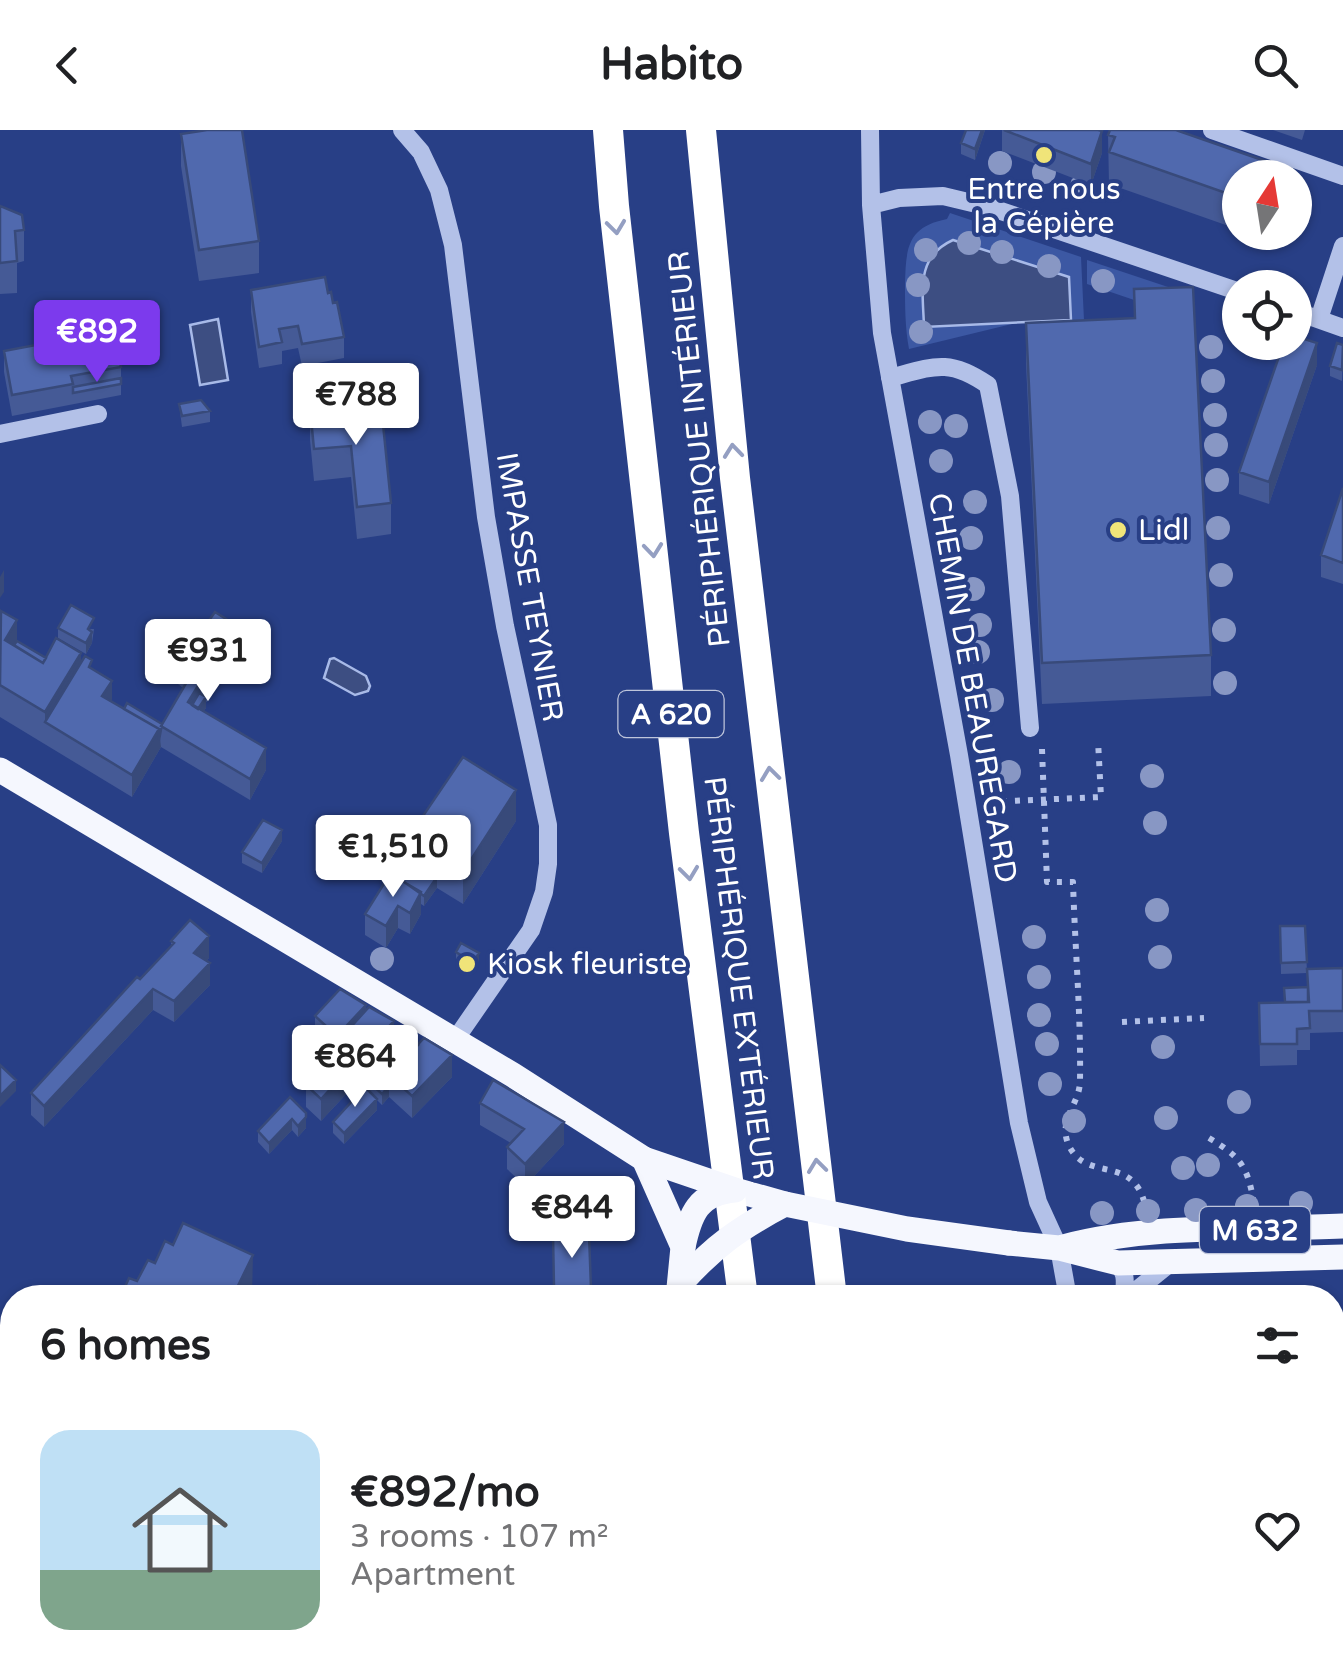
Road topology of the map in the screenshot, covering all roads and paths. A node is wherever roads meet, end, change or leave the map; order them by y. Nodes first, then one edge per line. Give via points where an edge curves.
1 (402, 130) edge
2 (608, 130) edge
3 (701, 130) edge
4 (870, 130) edge
5 (1212, 130) edge
6 (1343, 176) edge
7 (871, 205) junction
8 (1343, 246) edge
9 (1222, 286) edge
10 (1312, 317) edge
11 (1319, 320) junction
12 (1343, 328) edge
13 (890, 378) junction
14 (98, 414) dead end
15 (0, 434) edge
16 (1030, 728) dead end
17 (1098, 741) dead end
18 (1042, 746) dead end
19 (0, 770) edge
20 (1044, 800) junction
21 (966, 803) junction
22 (1204, 1018) dead end
23 (1122, 1022) dead end
24 (455, 1040) junction
25 (1209, 1138) dead end
26 (644, 1159) junction
27 (735, 1190) junction
28 (785, 1204) junction
29 (1155, 1204) dead end
30 (1343, 1226) edge
31 (1258, 1230) junction
32 (1085, 1241) junction
33 (683, 1247) junction
34 (1058, 1248) junction
35 (1343, 1257) edge
36 (1118, 1263) junction
37 (1169, 1264) junction
38 (679, 1285) edge
39 (683, 1285) edge
40 (742, 1285) edge
41 (830, 1285) edge
42 (1065, 1285) edge
43 (1126, 1285) edge
44 (1142, 1285) edge

1 - 24 street, IMPASSE TEYNIER via 421,152 454,245 486,517 548,826 544,892 531,930
2 -> 40 highway, PÉRIPHÉRIQUE EXTÉRIEUR / A 620 via 684,833
41 -> 3 highway, PÉRIPHÉRIQUE INTÉRIEUR / A 620
4 - 7 street, CHEMIN DE BEAUREGARD
5 - 6 street
7 - 9 street via 942,196 990,207
7 - 13 street, CHEMIN DE BEAUREGARD
8 - 11 street
10 - 11 street
11 - 12 street
13 - 16 street via 962,367 988,385 1010,496
13 - 21 street, CHEMIN DE BEAUREGARD
14 - 15 street
17 - 20 path via 1101,797
18 - 20 path
19 - 24 main road
20 - 21 path
20 - 29 path via 1048,882 1072,882 1081,1087 1065,1120 1068,1145 1097,1168 1129,1175 1144,1201
21 - 34 street, CHEMIN DE BEAUREGARD via 1024,1151
22 - 23 path
24 - 26 main road
25 - 31 path via 1249,1174
26 - 27 main road, bridge
26 - 33 main road
27 - 28 main road
27 - 33 main road, bridge via 716,1192 699,1205
28 - 34 main road, bridge via 907,1229
28 - 39 main road, bridge via 736,1230
30 - 31 main road, M 632
31 - 32 main road, M 632
32 - 34 main road
32 - 36 street
33 - 38 main road, bridge
34 - 36 main road, M 632
34 - 42 street, CHEMIN DE BEAUREGARD
35 - 37 main road, M 632
36 - 37 main road, M 632
36 - 43 street
37 - 44 street

